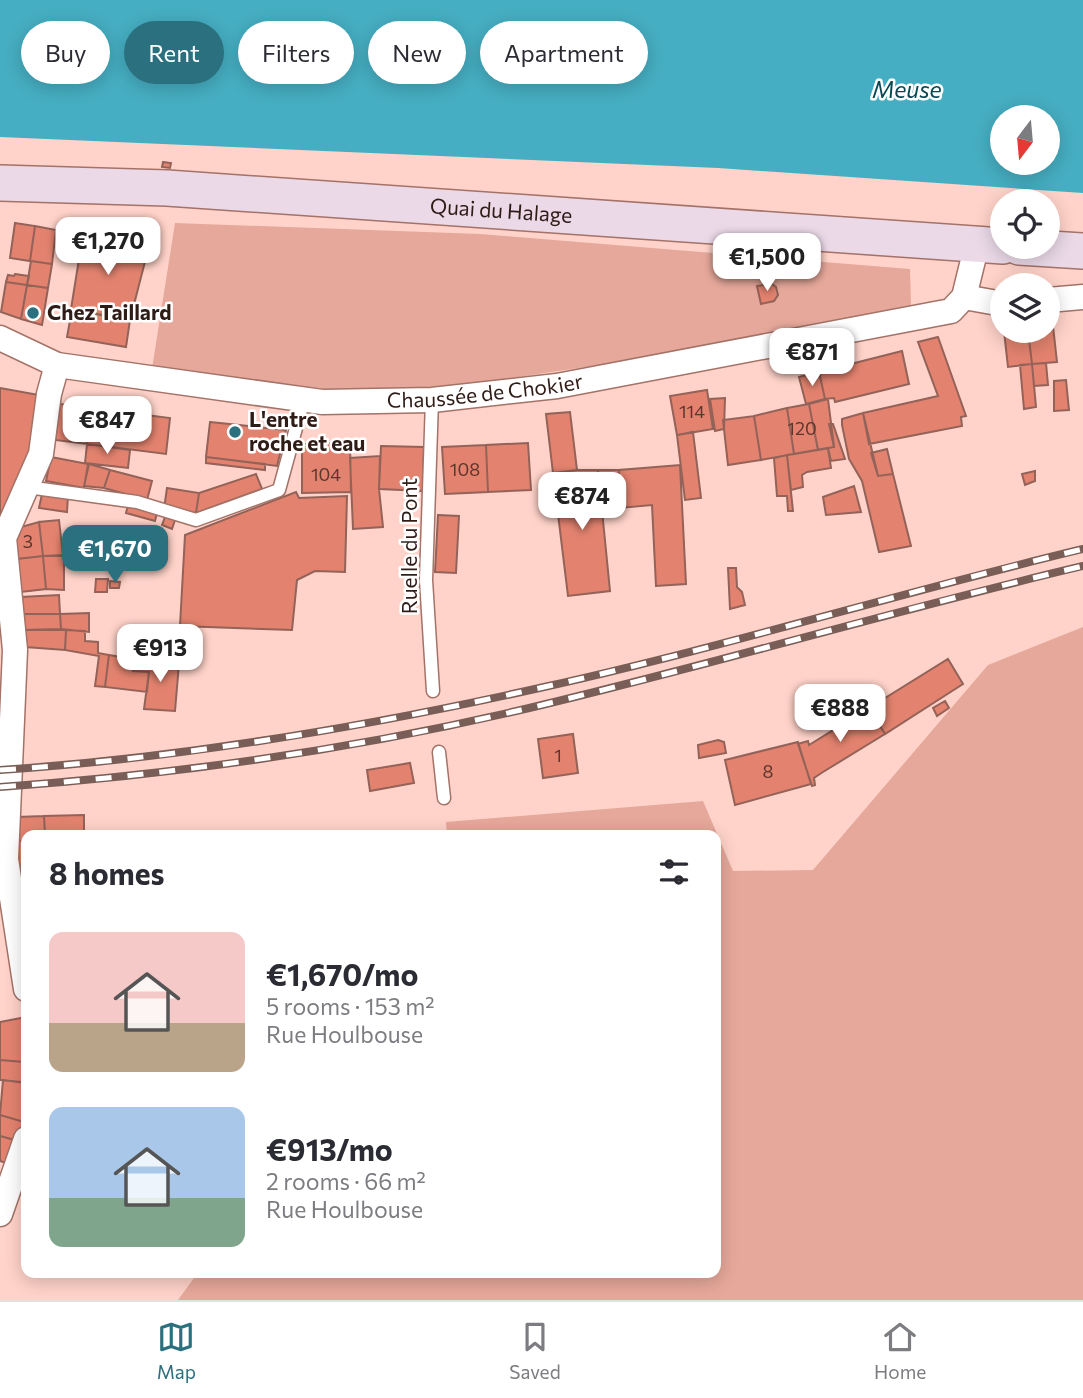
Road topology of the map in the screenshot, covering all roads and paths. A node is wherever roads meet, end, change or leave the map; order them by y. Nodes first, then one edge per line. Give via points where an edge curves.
1 (0, 183) edge
2 (990, 245) edge
3 (1060, 250) edge
4 (1083, 251) edge
5 (964, 297) junction
6 (1083, 297) edge
7 (1060, 299) edge
8 (990, 302) edge
9 (0, 338) edge
10 (57, 365) junction
11 (304, 399) junction
12 (432, 400) junction
13 (27, 487) junction
14 (433, 691) dead end
15 (439, 752) dead end
16 (444, 798) dead end
17 (21, 956) edge
18 (21, 1153) edge
19 (0, 1214) edge

1 - 2 main road, Quai du Halage via 167,188
2 - 5 street
3 - 4 main road
5 - 8 street
5 - 12 street, Chaussée de Chokier via 951,311 556,386
6 - 7 street
9 - 10 street, Chaussée de Chokier
10 - 11 street, Chaussée de Chokier
10 - 13 street via 41,454
11 - 12 street, Chaussée de Chokier
11 - 13 lane via 279,490 196,520 137,502
12 - 14 lane, Ruelle du Pont via 426,580
13 - 17 street via 4,537 15,650 6,859
15 - 16 lane
18 - 19 street

